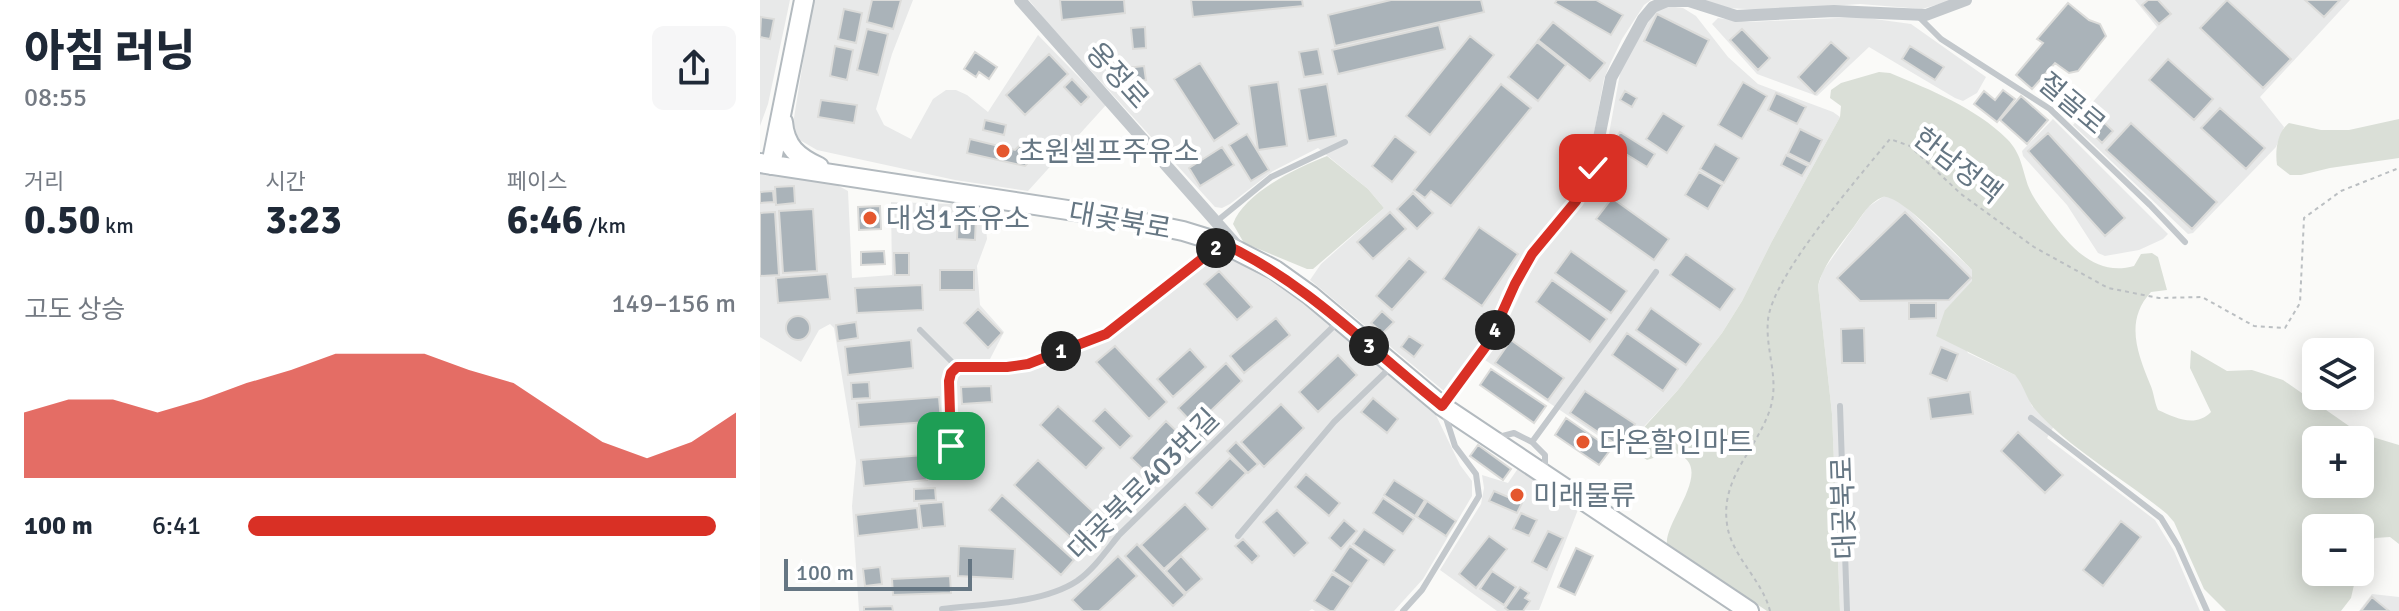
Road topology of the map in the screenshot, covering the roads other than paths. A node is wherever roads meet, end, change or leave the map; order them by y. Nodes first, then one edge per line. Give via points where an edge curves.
1 (804, 0) edge
2 (1020, 0) edge
3 (1950, 0) edge
4 (1966, 0) edge
5 (1688, 1) edge
6 (1836, 6) edge
7 (1939, 12) junction
8 (1917, 15) junction
9 (782, 109) junction
10 (760, 141) edge
11 (1345, 142) dead end
12 (766, 164) edge
13 (836, 175) junction
14 (1217, 221) junction
15 (2185, 242) dead end
16 (1222, 243) junction
17 (1244, 253) junction
18 (1656, 272) dead end
19 (1340, 321) junction
20 (920, 330) dead end
21 (1392, 365) junction
22 (957, 367) junction
23 (1442, 406) junction
24 (1840, 406) dead end
25 (2031, 418) dead end
26 (1492, 440) junction
27 (1532, 442) junction
28 (951, 446) dead end
29 (1544, 476) junction
30 (1238, 536) dead end
31 (942, 609) dead end
32 (1403, 611) edge
33 (1749, 611) edge
34 (1847, 611) edge
35 (2207, 611) edge

1 - 9 street
2 - 14 street, 옹정로
3 - 7 lane
4 - 7 street
5 - 6 street via 1736,16
5 - 23 street via 1667,1 1643,19 1611,78 1593,168 1582,190 1532,254 1489,342
6 - 8 street
7 - 8 street
8 - 15 lane, 절골로 via 1941,39 2050,109
9 - 10 street
9 - 12 street
9 - 13 street via 791,149
11 - 14 lane via 1271,177
12 - 13 street, 대곶북로
13 - 16 street, 대곶북로 via 1120,218
14 - 17 street, 옹정로
16 - 17 street, 대곶북로
16 - 22 lane via 1106,334 1028,364
17 - 19 street, 대곶북로 via 1275,270
18 - 27 lane
19 - 21 street, 대곶북로
19 - 31 lane, 대곶북로403번길 via 1079,580 1025,598
20 - 22 lane
21 - 23 street, 대곶북로
21 - 30 lane via 1334,422
22 - 28 lane via 949,381
23 - 26 street, 대곶북로
23 - 32 lane via 1455,446 1476,474 1479,496 1422,590
24 - 34 lane, 대곶북로
25 - 35 lane via 2161,518
26 - 27 lane via 1514,433
26 - 29 street, 대곶북로
27 - 29 lane via 1545,455
29 - 33 street, 대곶북로

